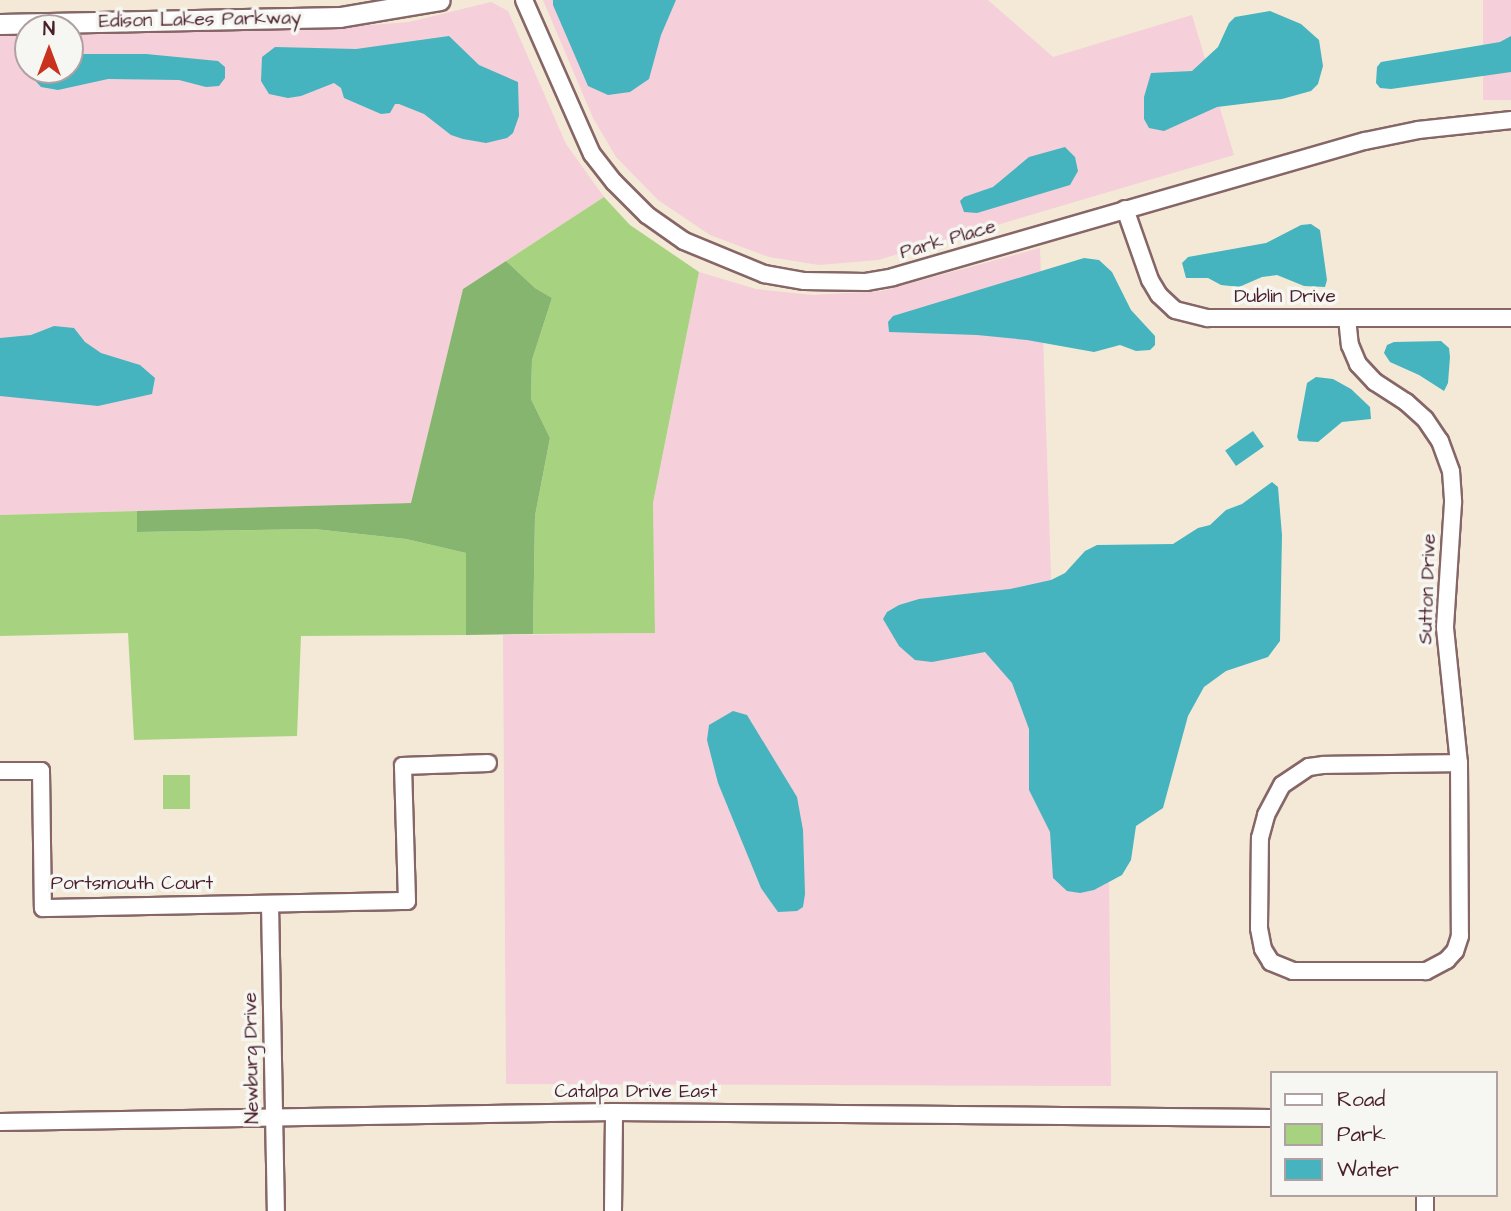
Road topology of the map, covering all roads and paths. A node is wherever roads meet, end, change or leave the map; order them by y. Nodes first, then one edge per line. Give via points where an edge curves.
1 (440, 0) edge
2 (524, 0) edge
3 (0, 24) edge
4 (1511, 120) edge
5 (1125, 209) junction
6 (1347, 318) junction
7 (1511, 318) edge
8 (488, 763) dead end
9 (1459, 763) junction
10 (0, 771) edge
11 (270, 904) junction
12 (614, 1112) junction
13 (275, 1117) junction
14 (1270, 1118) edge
15 (0, 1122) edge
16 (276, 1211) edge
17 (613, 1211) edge

1 - 3 street, Edison Lakes Parkway via 340,17
2 - 5 street, Park Place via 599,166 647,215 684,241 764,274 804,281 866,282
4 - 5 street, Park Place via 1365,141
5 - 6 street, Dublin Drive via 1150,280 1175,310 1208,318
6 - 7 street, Dublin Drive
6 - 9 street, Sutton Drive via 1358,364 1425,419 1440,441 1451,471 1454,503 1445,628
8 - 11 street via 403,766 407,901
9 - 9 street, Sutton Drive via 1324,765 1295,774 1272,800 1261,829 1259,928 1265,956 1293,971 1426,971 1447,960 1458,943
10 - 11 street, Portsmouth Court via 41,771 43,908
11 - 13 street, Newburg Drive
12 - 13 street, Catalpa Drive East
12 - 14 street, Catalpa Drive East
12 - 17 street
13 - 15 street, Catalpa Drive East
13 - 16 street, Newburg Drive

